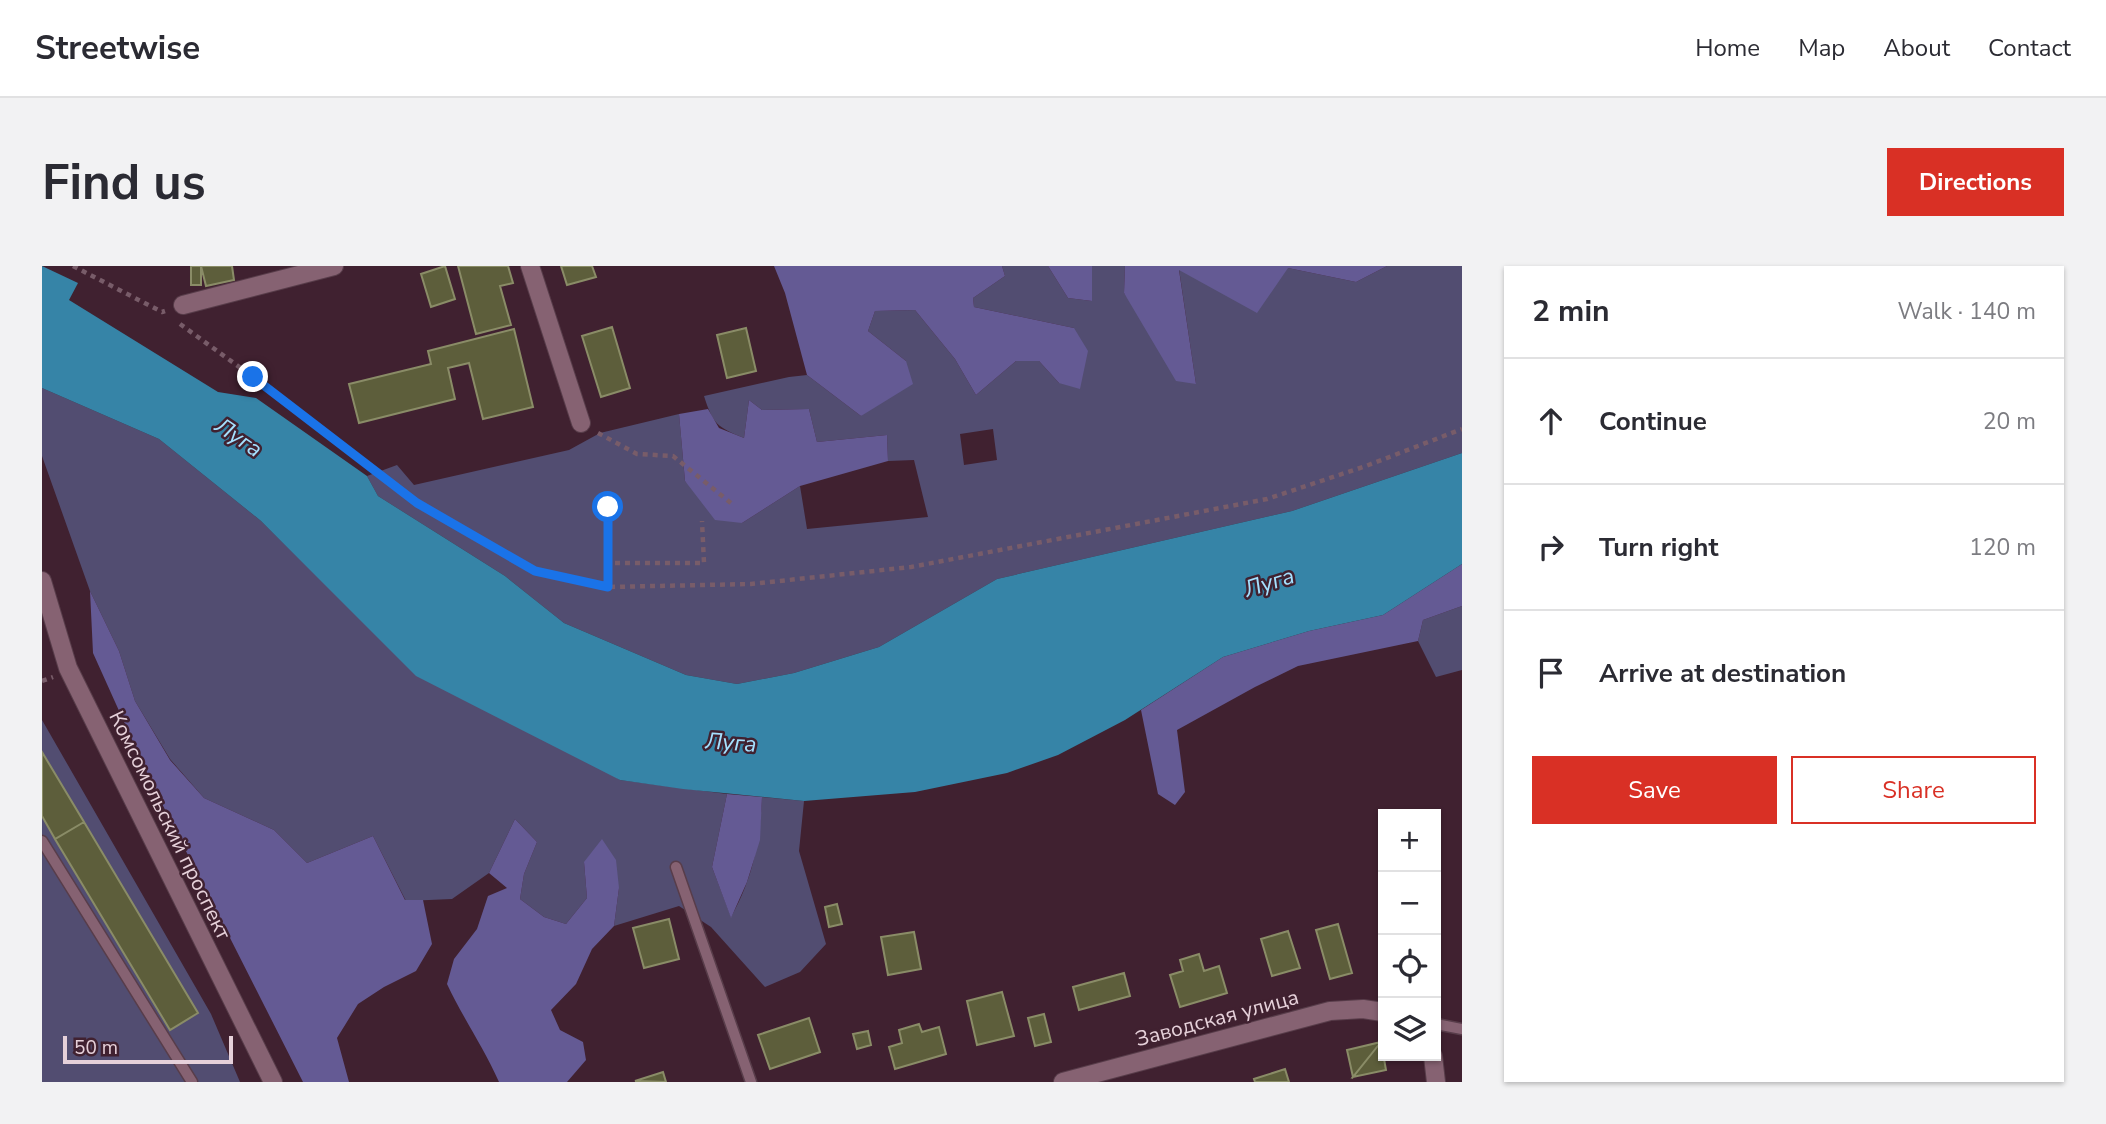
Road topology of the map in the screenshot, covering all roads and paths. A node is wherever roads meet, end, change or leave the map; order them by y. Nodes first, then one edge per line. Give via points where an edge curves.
1 (73, 266) edge
2 (334, 266) edge
3 (530, 266) edge
4 (183, 305) joint
5 (162, 312) junction
6 (581, 423) joint
7 (1462, 429) edge
8 (732, 504) dead end
9 (608, 507) dead end
10 (702, 521) dead end
11 (609, 563) junction
12 (42, 581) edge
13 (608, 587) junction
14 (42, 841) edge
15 (676, 867) dead end
16 (1378, 1011) edge
17 (1441, 1025) edge
18 (1462, 1029) edge
19 (1434, 1061) edge
20 (192, 1082) edge
21 (273, 1082) edge
22 (751, 1082) edge
23 (1063, 1082) edge
24 (1436, 1082) edge

1 - 5 path
2 - 4 street
3 - 6 street
4 - 5 path
5 - 13 path via 417,503 535,571
6 - 8 path via 637,454 673,456
7 - 13 path via 1267,499 911,567 751,584
9 - 11 path
10 - 11 path via 704,563
11 - 13 path
12 - 21 street, Комсомольский проспект via 68,668
14 - 20 lane
15 - 22 lane
16 - 23 street, Заводская улица via 1330,1011
17 - 18 lane
19 - 24 street

